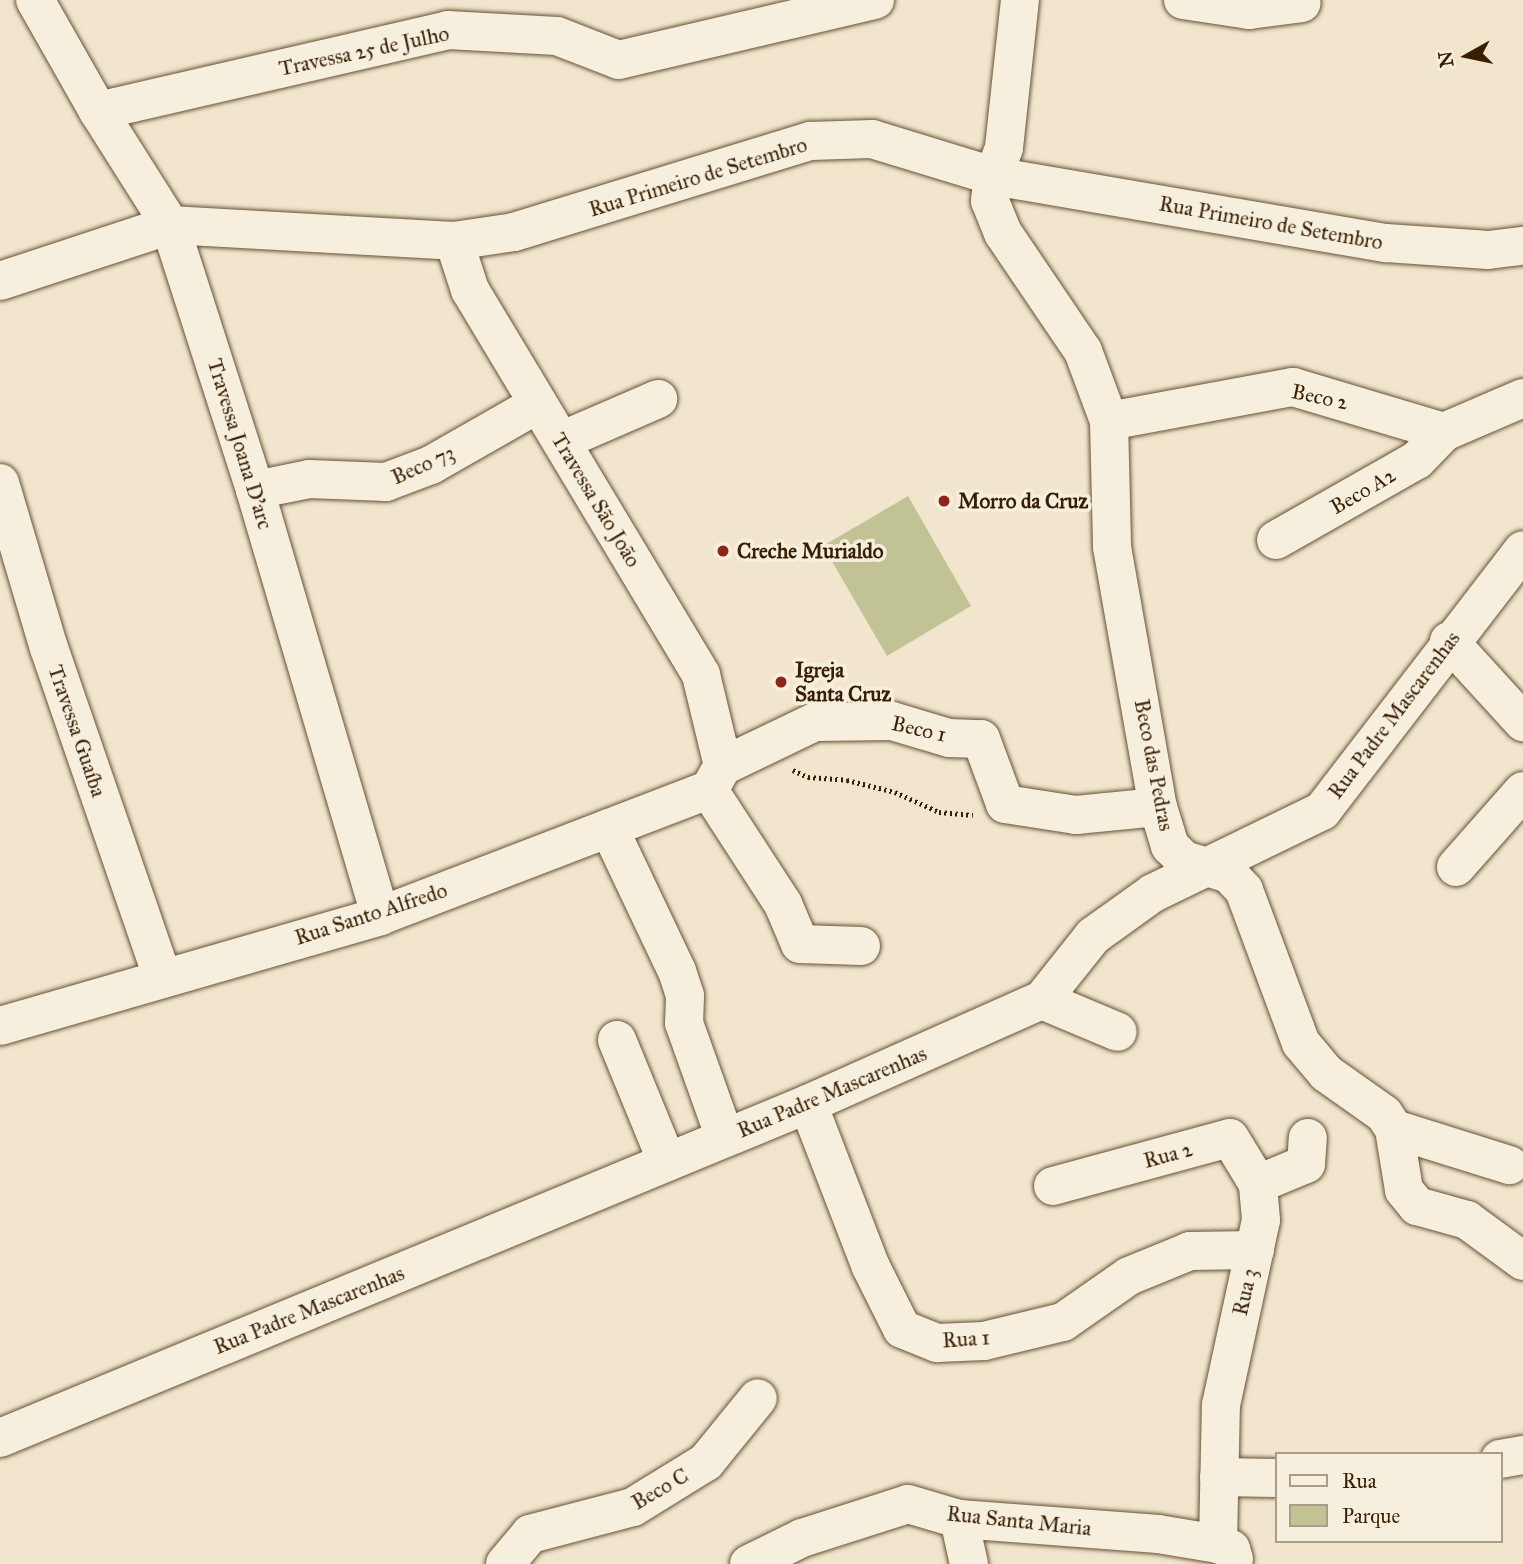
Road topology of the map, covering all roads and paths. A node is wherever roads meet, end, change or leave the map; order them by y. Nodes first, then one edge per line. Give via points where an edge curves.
1 (35, 0) edge
2 (875, 0) edge
3 (1020, 0) edge
4 (1182, 0) edge
5 (1302, 3) dead end
6 (98, 111) junction
7 (993, 176) junction
8 (170, 225) junction
9 (454, 241) junction
10 (1523, 246) edge
11 (0, 281) edge
12 (1523, 398) edge
13 (658, 399) dead end
14 (538, 404) junction
15 (1109, 421) junction
16 (1444, 432) junction
17 (561, 441) junction
18 (0, 483) edge
19 (255, 490) junction
20 (1276, 540) dead end
21 (1517, 570) edge
22 (1449, 641) junction
23 (1523, 722) edge
24 (729, 769) junction
25 (1523, 791) edge
26 (1005, 804) junction
27 (1158, 807) junction
28 (609, 828) junction
29 (1205, 866) junction
30 (1456, 867) dead end
31 (380, 916) junction
32 (860, 947) dead end
33 (162, 977) junction
34 (1042, 1000) junction
35 (0, 1026) edge
36 (1118, 1032) dead end
37 (617, 1040) dead end
38 (808, 1104) junction
39 (1394, 1129) junction
40 (725, 1138) junction
41 (1308, 1138) dead end
42 (667, 1162) junction
43 (1509, 1164) dead end
44 (1258, 1184) junction
45 (1053, 1186) dead end
46 (1255, 1250) junction
47 (1523, 1261) edge
48 (758, 1398) dead end
49 (0, 1438) edge
50 (1523, 1455) edge
51 (1502, 1459) edge
52 (1219, 1477) junction
53 (1274, 1478) edge
54 (959, 1519) junction
55 (1226, 1554) edge
56 (505, 1564) edge
57 (749, 1564) edge
58 (969, 1564) edge

1 - 6 street, Travessa Joana D'arc
2 - 6 street, Travessa 25 de Julho via 619,60 557,36 448,30
3 - 7 street via 1004,148
4 - 5 street via 1250,10
6 - 8 street, Travessa Joana D'arc
7 - 9 street, Rua Primeiro de Setembro via 872,139 810,141 514,232
7 - 10 street, Rua Primeiro de Setembro via 1386,243 1488,250
7 - 15 street, Beco das Pedras via 990,201 1003,233 1083,351
8 - 9 street, Rua Primeiro de Setembro
8 - 11 street, Rua Primeiro de Setembro
8 - 19 street, Travessa Joana D'arc
9 - 14 street, Travessa São João via 470,290
12 - 16 street
13 - 17 street
14 - 17 street, Travessa São João
14 - 19 street, Beco 73 via 431,465 386,482 309,479
15 - 16 street, Beco 2 via 1293,387
15 - 27 street, Beco das Pedras via 1112,547
16 - 20 street, Beco A2 via 1417,460
17 - 24 street, Travessa São João via 701,675
18 - 33 street, Travessa Guaíba via 49,648
19 - 31 street, Travessa Joana D'arc
21 - 22 street, Rua Padre Mascarenhas
22 - 23 street
22 - 29 street, Rua Padre Mascarenhas via 1322,811
24 - 26 path via 847,780 895,792 939,812 985,816
24 - 26 street, Beco 1 via 815,722 892,721 949,737 981,739
24 - 28 street, Rua Santo Alfredo
24 - 32 street, Travessa São João via 800,944
25 - 30 street
26 - 27 street via 1076,815
27 - 29 street, Beco das Pedras via 1170,846 1184,860
28 - 31 street, Rua Santo Alfredo
28 - 40 street via 677,971 685,996 684,1023
29 - 34 street, Rua Padre Mascarenhas via 1153,893 1093,936
29 - 39 street, Beco das Pedras via 1229,874 1244,890 1301,1043 1326,1073 1360,1093
31 - 33 street, Rua Santo Alfredo
33 - 35 street, Rua Santo Alfredo
34 - 36 street
34 - 38 street, Rua Padre Mascarenhas
37 - 42 street
38 - 40 street, Rua Padre Mascarenhas
38 - 46 street, Rua 1 via 872,1267 902,1329 936,1343 984,1340 1063,1322 1129,1276 1190,1251
39 - 43 street
39 - 47 street via 1404,1190 1417,1206 1467,1220
40 - 42 street, Rua Padre Mascarenhas
41 - 44 street via 1306,1164
42 - 49 street, Rua Padre Mascarenhas
44 - 45 street, Rua 2 via 1230,1138
44 - 46 street, Rua 3 via 1261,1220
46 - 52 street, Rua 3 via 1221,1405
48 - 56 street, Beco C via 706,1462 633,1507 530,1534
50 - 51 street
52 - 53 street
52 - 55 street, Rua 3
54 - 55 street, Rua Santa Maria via 1158,1534
54 - 57 street, Rua Santa Maria via 908,1503 802,1538
54 - 58 street

